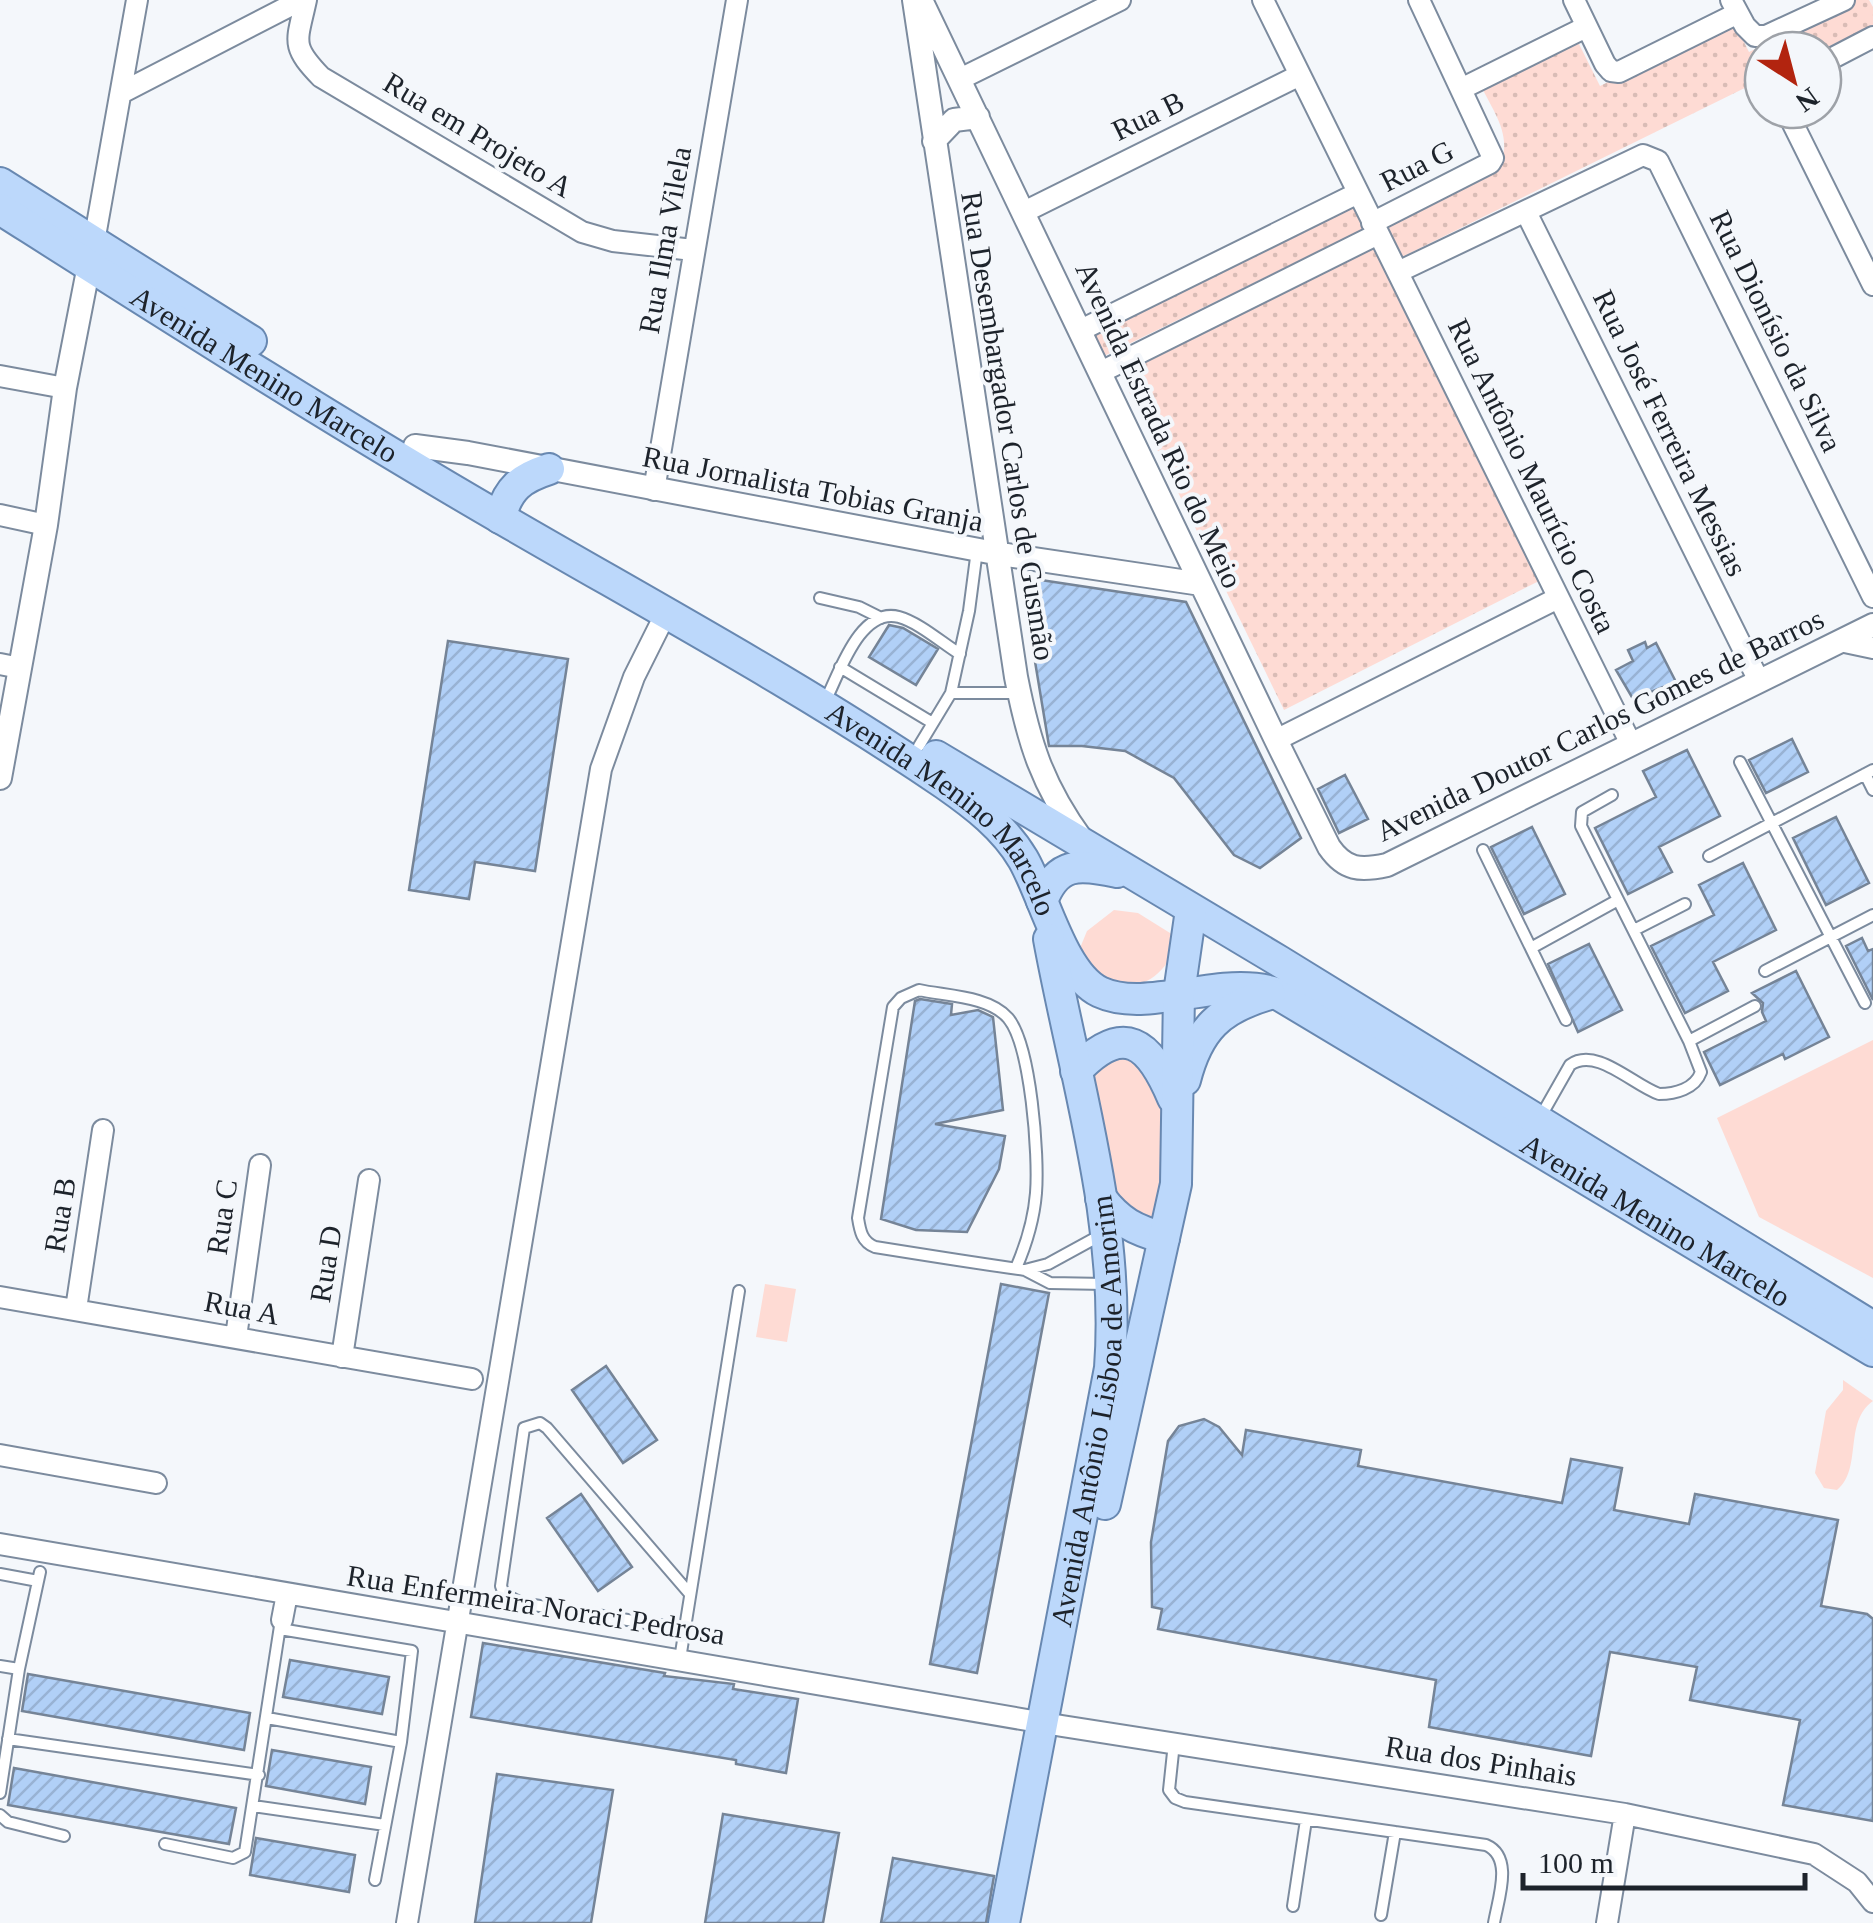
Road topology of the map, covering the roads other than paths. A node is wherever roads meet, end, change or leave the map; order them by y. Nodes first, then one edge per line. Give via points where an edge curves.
1 (138, 0) edge
2 (303, 0) edge
3 (737, 0) edge
4 (914, 0) edge
5 (922, 0) edge
6 (1120, 0) edge
7 (1263, 0) edge
8 (1419, 0) edge
9 (1574, 0) edge
10 (1844, 0) edge
11 (1734, 7) edge
12 (1586, 27) junction
13 (1873, 37) edge
14 (1843, 53) edge
15 (1300, 75) junction
16 (960, 79) junction
17 (1462, 89) junction
18 (122, 92) junction
19 (978, 118) junction
20 (1796, 130) edge
21 (934, 141) junction
22 (0, 183) edge
23 (1358, 193) junction
24 (0, 210) edge
25 (1024, 212) junction
26 (1526, 212) junction
27 (1375, 229) junction
28 (693, 250) junction
29 (91, 253) junction
30 (1398, 272) junction
31 (1873, 285) edge
32 (1080, 330) junction
33 (1101, 372) junction
34 (0, 376) edge
35 (65, 388) junction
36 (414, 446) junction
37 (549, 469) junction
38 (654, 490) junction
39 (502, 510) junction
40 (0, 515) edge
41 (46, 524) junction
42 (988, 552) junction
43 (1201, 584) junction
44 (820, 598) dead end
45 (1558, 598) junction
46 (1873, 598) edge
47 (666, 613) junction
48 (880, 618) junction
49 (1873, 625) edge
50 (1840, 642) junction
51 (1873, 648) edge
52 (960, 654) junction
53 (10, 666) edge
54 (835, 680) junction
55 (1759, 682) junction
56 (1019, 693) junction
57 (951, 694) junction
58 (925, 734) junction
59 (1276, 740) junction
60 (1631, 744) junction
61 (1740, 762) dead end
62 (1869, 772) edge
63 (0, 778) edge
64 (1873, 790) edge
65 (1612, 795) dead end
66 (1772, 823) junction
67 (1087, 847) junction
68 (1483, 850) dead end
69 (1708, 856) dead end
70 (1351, 869) joint
71 (1130, 874) junction
72 (1618, 900) junction
73 (1042, 902) junction
74 (1685, 904) dead end
75 (1191, 910) junction
76 (1873, 915) edge
77 (1634, 930) junction
78 (1830, 937) junction
79 (1531, 948) junction
80 (1764, 971) dead end
81 (1179, 992) junction
82 (1276, 992) junction
83 (1865, 1003) dead end
84 (1755, 1006) dead end
85 (1566, 1020) dead end
86 (1689, 1040) junction
87 (1076, 1072) junction
88 (1176, 1112) junction
89 (1538, 1122) junction
90 (104, 1130) dead end
91 (260, 1166) dead end
92 (369, 1180) dead end
93 (1101, 1198) junction
94 (1106, 1232) junction
95 (1164, 1238) junction
96 (1021, 1269) junction
97 (1111, 1284) junction
98 (739, 1291) dead end
99 (0, 1297) edge
100 (76, 1309) junction
101 (1873, 1326) edge
102 (236, 1337) junction
103 (1873, 1352) edge
104 (342, 1357) junction
105 (472, 1379) dead end
106 (0, 1455) edge
107 (156, 1483) dead end
108 (0, 1544) edge
109 (40, 1568) junction
110 (0, 1574) edge
111 (287, 1594) junction
112 (690, 1594) junction
113 (456, 1623) junction
114 (281, 1624) junction
115 (684, 1629) junction
116 (680, 1659) junction
117 (0, 1666) edge
118 (20, 1669) junction
119 (267, 1718) junction
120 (1053, 1724) junction
121 (8, 1739) junction
122 (400, 1742) junction
123 (1174, 1743) junction
124 (2, 1766) edge
125 (259, 1775) junction
126 (0, 1793) edge
127 (254, 1806) junction
128 (1625, 1814) junction
129 (0, 1815) edge
130 (1306, 1820) junction
131 (384, 1825) junction
132 (1394, 1832) junction
133 (64, 1836) dead end
134 (165, 1844) dead end
135 (375, 1880) dead end
136 (1873, 1902) edge
137 (1293, 1906) dead end
138 (1381, 1915) dead end
139 (406, 1923) edge
140 (1004, 1923) edge
141 (1023, 1923) edge
142 (1494, 1923) edge
143 (1607, 1923) edge

1 - 18 street
2 - 18 street
2 - 28 street, Rua em Projeto A via 296,43 322,78 582,232
3 - 28 street, Rua Ilma Vilela
4 - 21 street, Rua Desembargador Carlos de Gusmão
5 - 16 street, Avenida Estrada Rio do Meio
6 - 16 street
7 - 15 street, Rua Antônio Maurício Costa
8 - 17 street
9 - 12 street
10 - 11 street via 1766,36 1755,36
11 - 12 street via 1618,72 1611,71
12 - 17 street
13 - 14 street
15 - 23 street, Rua Antônio Maurício Costa
15 - 25 street, Rua B
16 - 19 street, Avenida Estrada Rio do Meio
17 - 27 street, Rua G via 1492,152 1490,163
18 - 29 street
19 - 21 street via 954,120
19 - 25 street, Avenida Estrada Rio do Meio
20 - 31 street
21 - 42 street, Rua Desembargador Carlos de Gusmão
22 - 29 main road, Avenida Menino Marcelo
23 - 27 street, Rua Antônio Maurício Costa
23 - 32 street
24 - 29 main road, Avenida Menino Marcelo
25 - 32 street, Avenida Estrada Rio do Meio
26 - 30 street
26 - 46 street, Rua Dionísio da Silva via 1643,155 1658,160
26 - 55 street, Rua José Ferreira Messias
27 - 30 street, Rua Antônio Maurício Costa
27 - 33 street, Rua G
28 - 38 street, Rua Ilma Vilela
29 - 35 street
29 - 36 main road, Avenida Menino Marcelo
29 - 39 main road, Avenida Menino Marcelo
30 - 45 street, Rua Antônio Maurício Costa
32 - 33 street, Avenida Estrada Rio do Meio
33 - 43 street, Avenida Estrada Rio do Meio
34 - 35 street
35 - 41 street
36 - 37 street, Rua Jornalista Tobias Granja
36 - 39 main road, Avenida Menino Marcelo
37 - 38 street, Rua Jornalista Tobias Granja
37 - 39 main road via 518,482
38 - 42 street, Rua Jornalista Tobias Granja
39 - 47 main road, Avenida Menino Marcelo
39 - 54 main road, Avenida Menino Marcelo
40 - 41 street
41 - 53 street
42 - 43 street, Rua Jornalista Tobias Granja
42 - 52 lane
42 - 56 street, Rua Desembargador Carlos de Gusmão
43 - 59 street, Avenida Estrada Rio do Meio
44 - 48 lane
45 - 59 street
45 - 60 street, Rua Antônio Maurício Costa
47 - 73 main road, Avenida Menino Marcelo via 986,815 1024,861
47 - 113 street via 634,677 601,770
48 - 52 lane via 896,616
48 - 54 lane via 859,634
49 - 50 street, Avenida Doutor Carlos Gomes de Barros
50 - 51 street
50 - 55 street, Avenida Doutor Carlos Gomes de Barros
52 - 57 lane
53 - 63 street
54 - 58 main road, Avenida Menino Marcelo
55 - 60 street, Avenida Doutor Carlos Gomes de Barros
56 - 57 lane
56 - 67 street, Rua Desembargador Carlos de Gusmão via 1042,776
57 - 58 lane
58 - 67 main road, Avenida Menino Marcelo
59 - 70 street, Avenida Estrada Rio do Meio via 1328,847
60 - 70 street, Avenida Doutor Carlos Gomes de Barros via 1386,865
61 - 66 lane
62 - 64 lane
62 - 66 lane
65 - 72 lane via 1580,819
66 - 69 lane
66 - 78 lane
67 - 71 main road, Avenida Menino Marcelo
68 - 79 lane
71 - 73 main road via 1078,866 1048,886
71 - 75 main road, Avenida Menino Marcelo
72 - 77 lane
72 - 79 lane
73 - 81 main road, Avenida Menino Marcelo via 1086,984 1126,998
73 - 87 main road, Avenida Antônio Lisboa de Amorim
74 - 77 lane
75 - 81 main road, Avenida Antônio Lisboa de Amorim
75 - 89 main road, Avenida Menino Marcelo
76 - 78 lane
77 - 86 lane
78 - 80 lane
78 - 83 lane
79 - 85 lane
81 - 82 main road, Avenida Menino Marcelo via 1242,986
81 - 88 main road, Avenida Antônio Lisboa de Amorim
82 - 88 main road via 1239,1003 1208,1028 1194,1050
82 - 103 main road, Avenida Menino Marcelo
84 - 86 lane
86 - 89 lane via 1701,1072 1692,1085 1659,1094 1595,1060 1578,1059
87 - 88 main road via 1096,1050 1127,1042 1153,1058
87 - 93 main road, Avenida Antônio Lisboa de Amorim
88 - 95 main road, Avenida Antônio Lisboa de Amorim via 1176,1184
89 - 101 main road, Avenida Menino Marcelo
90 - 100 street, Rua B
91 - 102 street, Rua C
92 - 104 street, Rua D
93 - 94 main road, Avenida Antônio Lisboa de Amorim
93 - 95 main road via 1133,1230
94 - 96 lane via 1048,1264
94 - 97 main road, Avenida Antônio Lisboa de Amorim
95 - 120 main road, Avenida Antônio Lisboa de Amorim
96 - 96 lane via 875,1247 860,1233 893,1008 910,993 986,1004 1009,1019 1020,1038 1036,1152 1036,1196
96 - 97 lane via 1050,1283
97 - 120 main road, Avenida Antônio Lisboa de Amorim via 1110,1368
98 - 112 lane
99 - 100 street, Rua A
100 - 102 street, Rua A
102 - 104 street, Rua A
104 - 105 street, Rua A
106 - 107 street
108 - 109 street, Rua Enfermeira Noraci Pedrosa
109 - 110 lane
109 - 111 street, Rua Enfermeira Noraci Pedrosa
109 - 118 lane
111 - 113 street, Rua Enfermeira Noraci Pedrosa
111 - 114 street
112 - 115 lane
112 - 115 lane via 547,1428 524,1428 504,1594 521,1603
113 - 116 street, Rua Enfermeira Noraci Pedrosa
113 - 139 street
114 - 119 lane
114 - 122 lane via 412,1652
115 - 116 lane
116 - 120 street, Rua Enfermeira Noraci Pedrosa
117 - 118 lane
118 - 121 lane
119 - 122 lane
119 - 125 lane
120 - 123 street, Rua dos Pinhais
120 - 140 main road, Avenida Antônio Lisboa de Amorim
120 - 141 main road, Avenida Antônio Lisboa de Amorim
121 - 124 lane
121 - 125 lane
122 - 131 lane
123 - 128 street, Rua dos Pinhais
123 - 130 lane via 1168,1780 1176,1798
124 - 126 lane
125 - 127 lane
127 - 131 lane
127 - 134 lane via 240,1857
128 - 136 street, Rua dos Pinhais via 1814,1854 1857,1882
128 - 143 street
129 - 133 lane
130 - 132 lane
130 - 137 lane
131 - 135 lane
132 - 138 lane
132 - 142 lane via 1496,1849 1502,1867

